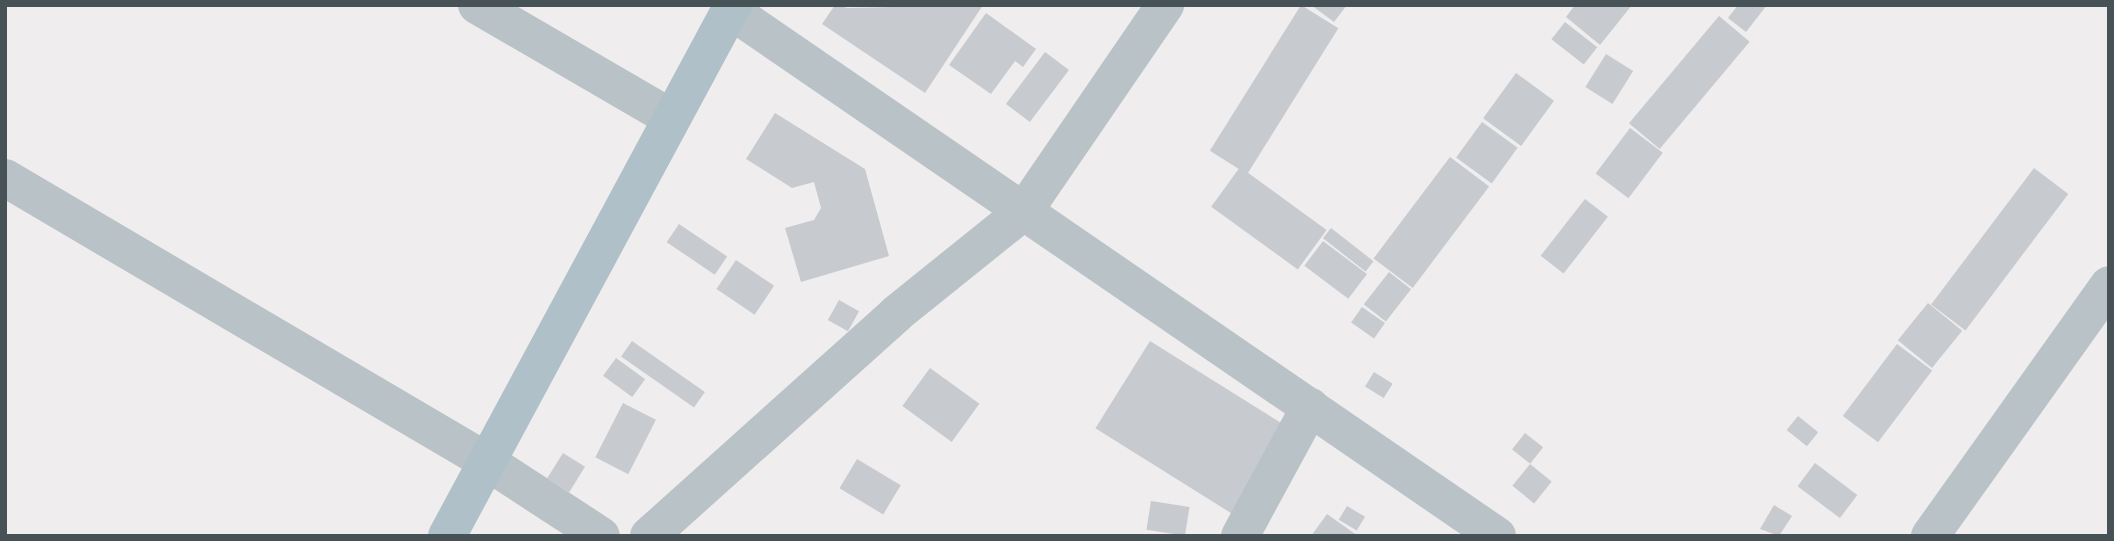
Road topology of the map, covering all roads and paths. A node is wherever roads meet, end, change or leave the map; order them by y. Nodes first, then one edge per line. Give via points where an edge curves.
1 (477, 5) edge
2 (1165, 5) edge
3 (731, 8) edge
4 (671, 118) junction
5 (5, 178) edge
6 (1024, 211) junction
7 (2109, 285) edge
8 (1310, 407) junction
9 (486, 461) junction
10 (447, 536) edge
11 (601, 536) edge
12 (649, 536) edge
13 (1240, 536) edge
14 (1497, 536) edge
15 (1930, 536) edge

1 - 4 street
2 - 6 street
3 - 4 main road
3 - 6 street
4 - 9 main road
5 - 9 street
6 - 8 street
6 - 12 street via 905,306
7 - 15 street
8 - 13 street
8 - 14 street
9 - 10 main road
9 - 11 street

